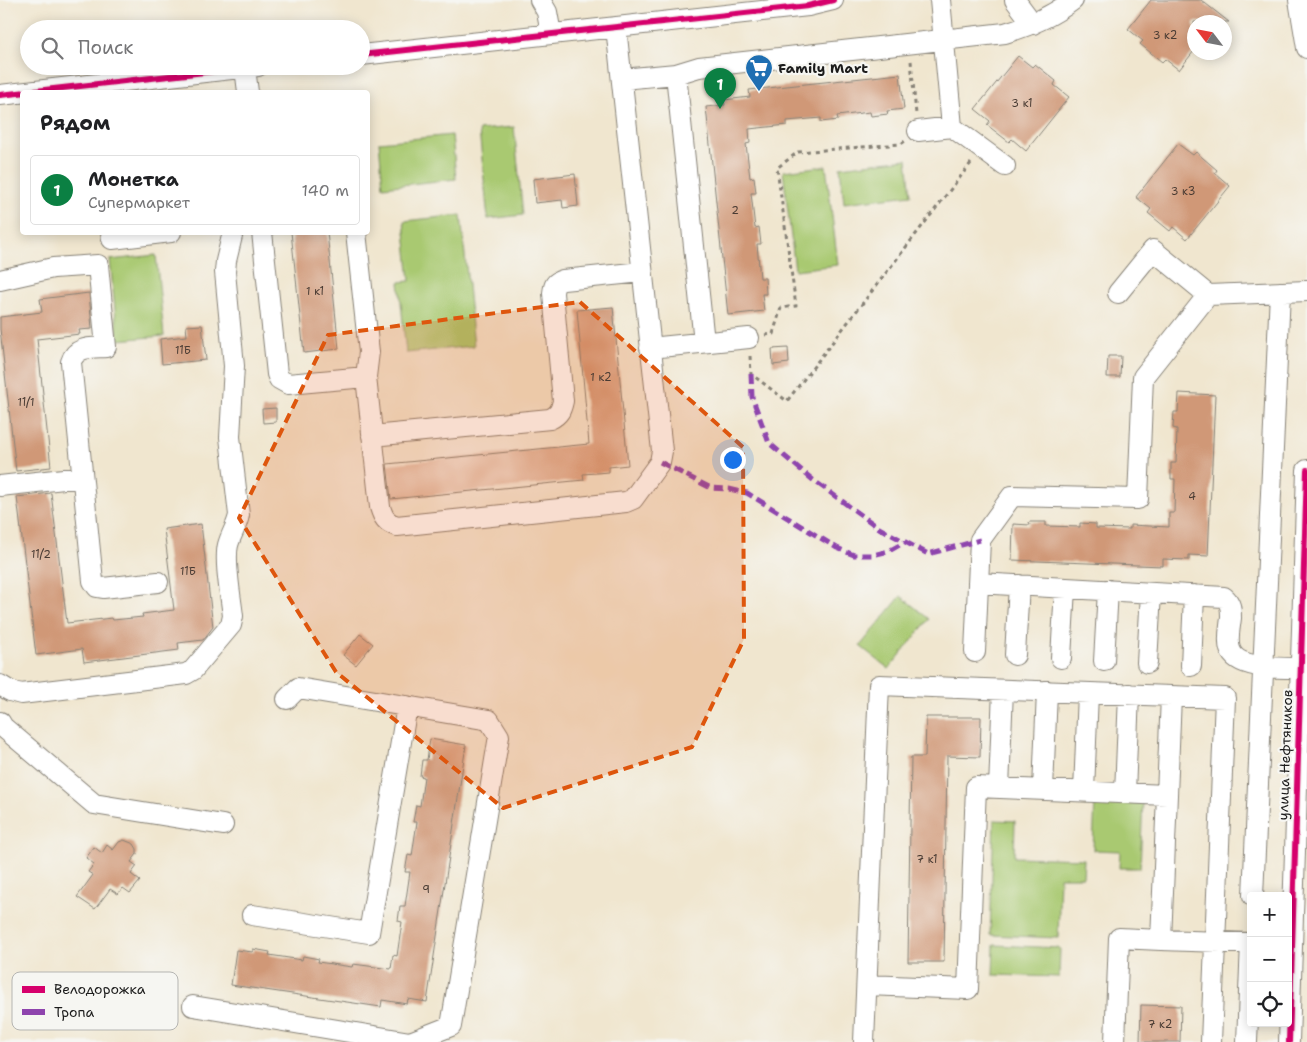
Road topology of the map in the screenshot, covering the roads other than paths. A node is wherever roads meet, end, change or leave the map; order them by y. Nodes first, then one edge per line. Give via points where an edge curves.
1 (540, 0) edge
2 (833, 0) edge
3 (940, 0) edge
4 (1014, 0) edge
5 (1073, 0) edge
6 (1301, 0) edge
7 (785, 4) edge
8 (1033, 24) junction
9 (616, 27) junction
10 (551, 34) junction
11 (943, 40) junction
12 (1307, 48) edge
13 (370, 54) edge
14 (676, 74) junction
15 (193, 75) edge
16 (251, 75) edge
17 (622, 79) junction
18 (96, 88) edge
19 (69, 90) edge
20 (248, 90) edge
21 (20, 94) edge
22 (0, 95) edge
23 (952, 127) junction
24 (918, 131) road end
25 (1005, 166) dead end
26 (112, 235) edge
27 (141, 235) edge
28 (232, 235) edge
29 (262, 235) edge
30 (356, 235) edge
31 (642, 272) junction
32 (0, 280) edge
33 (1307, 291) edge
34 (1280, 292) junction
35 (1118, 293) dead end
36 (1208, 295) junction
37 (749, 338) dead end
38 (704, 342) junction
39 (650, 348) junction
40 (366, 377) junction
41 (372, 436) junction
42 (1307, 470) edge
43 (82, 477) junction
44 (0, 486) edge
45 (158, 582) dead end
46 (978, 583) junction
47 (1019, 585) junction
48 (1065, 588) junction
49 (1108, 590) junction
50 (1151, 593) junction
51 (1194, 596) junction
52 (975, 652) dead end
53 (1015, 655) dead end
54 (1061, 658) dead end
55 (1104, 661) dead end
56 (1147, 664) dead end
57 (1191, 666) dead end
58 (1262, 667) junction
59 (1301, 668) junction
60 (0, 685) edge
61 (1003, 690) junction
62 (1047, 691) junction
63 (1088, 693) junction
64 (1129, 694) junction
65 (1171, 696) junction
66 (287, 699) dead end
67 (407, 706) junction
68 (0, 722) edge
69 (999, 788) junction
70 (1043, 790) junction
71 (1084, 791) junction
72 (1126, 793) junction
73 (1167, 794) junction
74 (223, 826) dead end
75 (1300, 882) edge
76 (1253, 892) edge
77 (252, 915) dead end
78 (1291, 937) edge
79 (1161, 940) junction
80 (1215, 942) junction
81 (1247, 943) edge
82 (1249, 982) edge
83 (1290, 982) edge
84 (867, 985) junction
85 (193, 1006) dead end
86 (864, 1042) edge
87 (1115, 1042) edge
88 (1211, 1042) edge
89 (1247, 1042) edge
90 (1290, 1042) edge

1 - 10 street via 547,12
2 - 7 street via 808,6
3 - 11 street
4 - 8 street
5 - 8 street
6 - 12 street
7 - 9 street
8 - 11 street via 1005,33
9 - 10 street
9 - 17 street
10 - 13 street
11 - 14 street via 699,67
11 - 23 street
14 - 17 street
14 - 38 street
15 - 18 street
16 - 20 street
17 - 31 street
18 - 19 street
21 - 22 street
23 - 24 street
23 - 25 street
26 - 27 street via 112,238
28 - 60 street via 225,272 234,366 230,437 239,515 227,555 233,616 231,625 186,674 21,694
29 - 40 street via 279,379 288,384
30 - 40 street via 369,352
31 - 39 street
31 - 41 street via 563,280 554,286 563,401 557,416
32 - 43 street via 53,268 98,265 106,347 80,350 71,362
33 - 34 street
34 - 36 street
34 - 58 street
35 - 36 street via 1153,250
36 - 46 street via 1143,377 1138,499 1012,496 980,540
37 - 38 street
38 - 39 street
39 - 41 street via 661,458 630,501 397,526 389,524 380,507
40 - 41 street
42 - 59 street, улица Нефтяников
43 - 44 street
43 - 45 street via 92,581 96,587
46 - 47 street
46 - 52 street
47 - 48 street
47 - 53 street
48 - 49 street
48 - 54 street
49 - 50 street
49 - 55 street
50 - 51 street
50 - 56 street
51 - 57 street
51 - 58 street via 1224,597 1229,602 1229,647 1232,654 1240,661
58 - 59 street
58 - 76 street
59 - 75 street, улица Нефтяников
61 - 62 street
61 - 69 street
61 - 84 street via 879,685
62 - 63 street
62 - 70 street
63 - 64 street
63 - 71 street
64 - 65 street
64 - 72 street
65 - 73 street
65 - 80 street via 1225,698
66 - 67 street via 298,688
67 - 77 street via 369,933
67 - 85 street via 489,720 499,736 451,1026 410,1042
68 - 74 street via 94,804
69 - 70 street
69 - 84 street via 976,787 968,989
70 - 71 street
71 - 72 street
72 - 73 street
73 - 79 street
75 - 78 street, улица Нефтяников
79 - 80 street
79 - 87 street via 1119,938
80 - 81 street
80 - 88 street
82 - 89 street
83 - 90 street, улица Нефтяников
84 - 86 street

